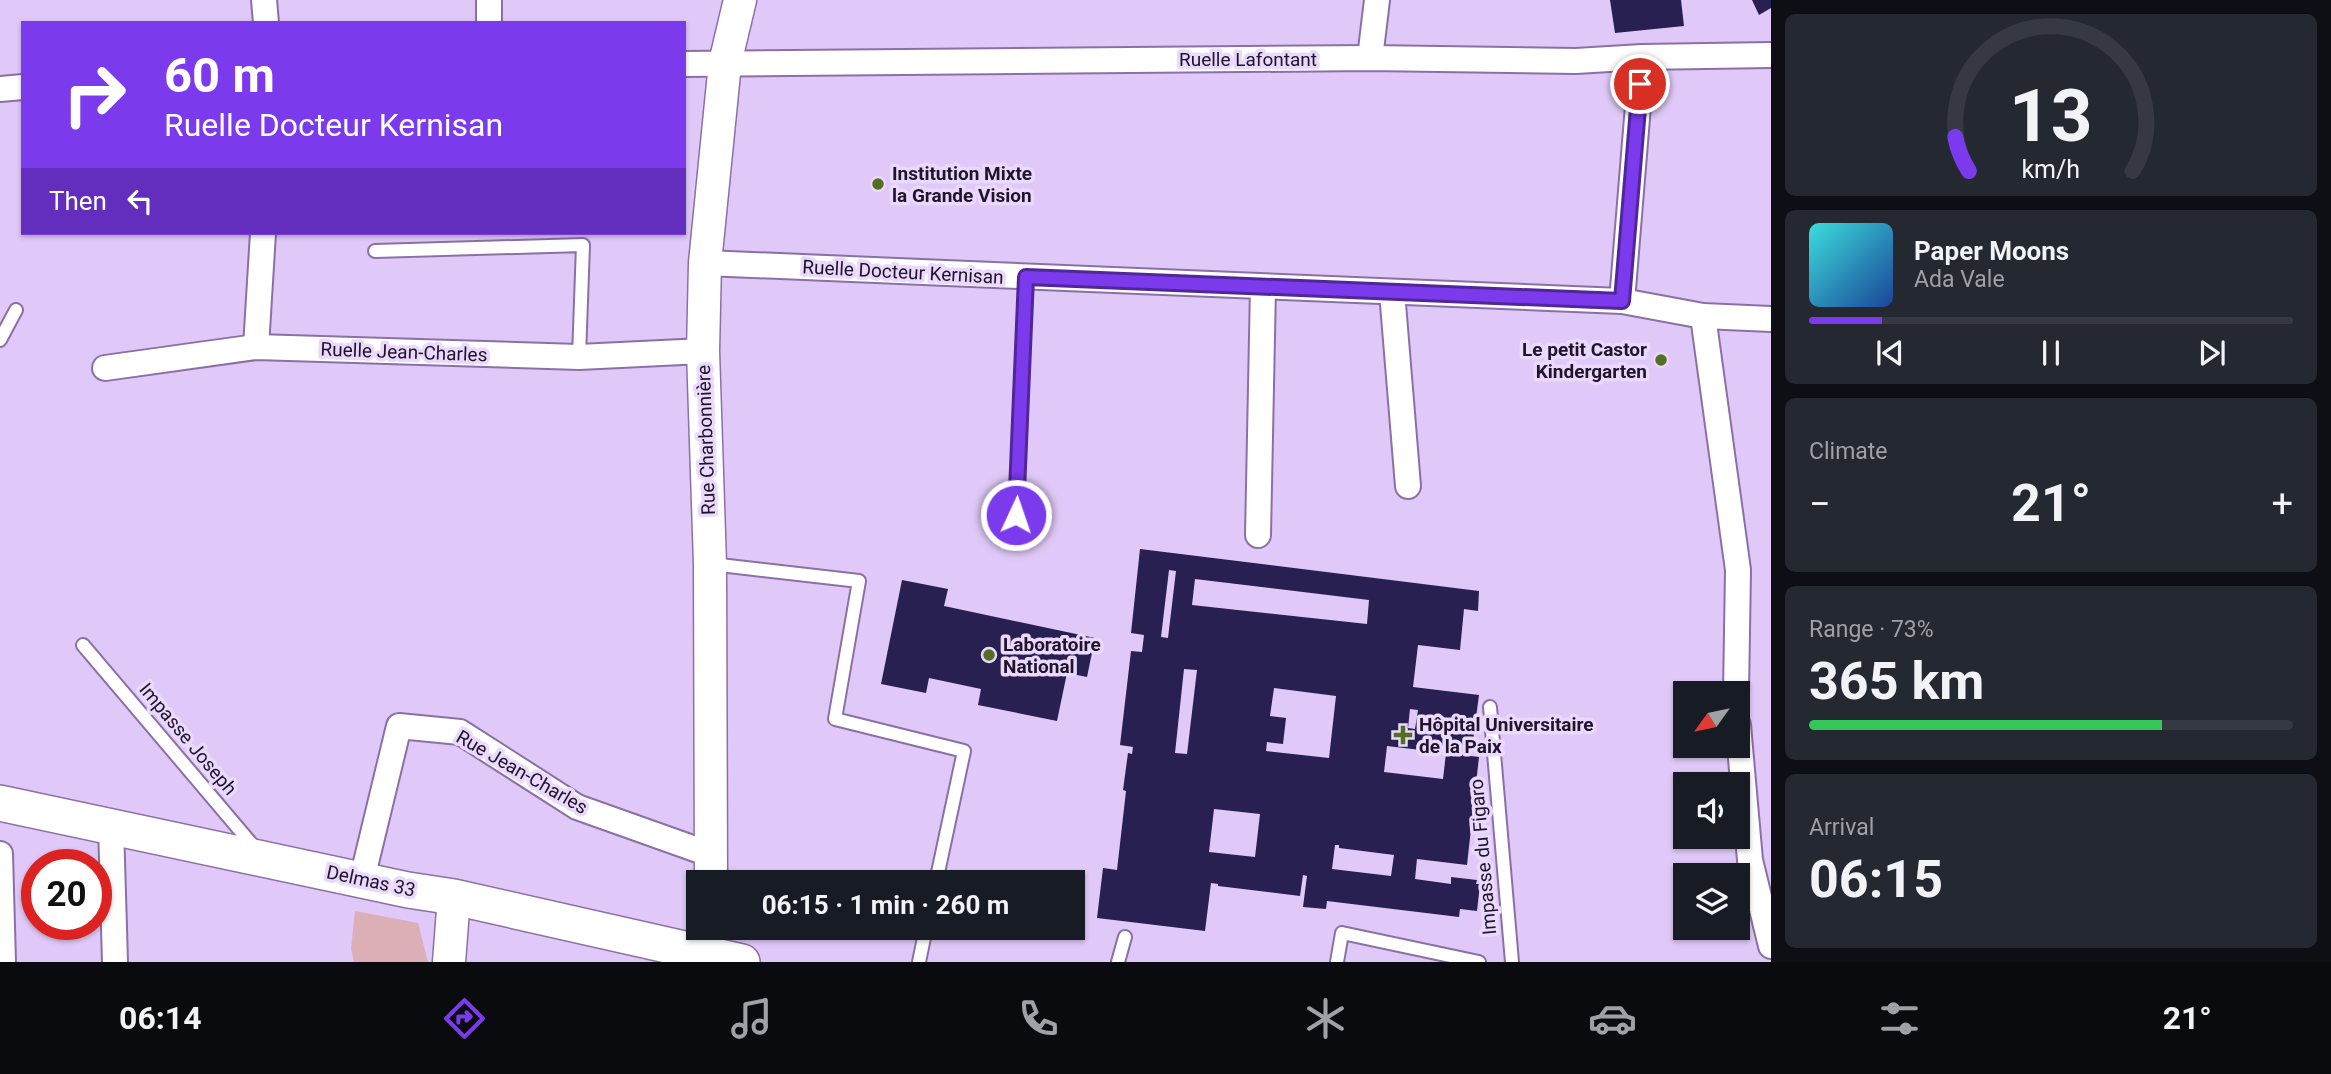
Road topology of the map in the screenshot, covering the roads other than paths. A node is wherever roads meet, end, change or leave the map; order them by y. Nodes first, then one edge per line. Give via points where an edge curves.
1 (264, 0) edge
2 (489, 0) edge
3 (740, 0) edge
4 (1377, 0) edge
5 (266, 21) edge
6 (489, 21) edge
7 (1771, 55) edge
8 (1642, 57) junction
9 (1370, 58) junction
10 (725, 63) junction
11 (686, 64) edge
12 (21, 87) edge
13 (0, 89) edge
14 (263, 235) edge
15 (374, 251) dead end
16 (705, 263) junction
17 (1026, 277) junction
18 (1263, 287) junction
19 (1392, 292) junction
20 (1622, 301) junction
21 (16, 310) dead end
22 (1703, 316) junction
23 (1771, 319) edge
24 (0, 340) edge
25 (256, 347) junction
26 (704, 351) junction
27 (579, 356) junction
28 (106, 368) dead end
29 (1408, 486) dead end
30 (1016, 515) dead end
31 (1258, 535) dead end
32 (710, 564) junction
33 (83, 645) dead end
34 (1736, 681) edge
35 (1490, 707) dead end
36 (1741, 758) edge
37 (0, 803) edge
38 (111, 826) junction
39 (0, 854) edge
40 (262, 858) junction
41 (712, 868) edge
42 (939, 870) edge
43 (362, 879) junction
44 (454, 897) junction
45 (1125, 937) dead end
46 (924, 940) edge
47 (708, 941) edge
48 (1771, 946) edge
49 (3, 962) edge
50 (115, 962) edge
51 (449, 962) edge
52 (742, 962) edge
53 (919, 962) edge
54 (1118, 962) edge
55 (1338, 962) edge
56 (1479, 962) edge
57 (1512, 962) edge

1 - 5 street
2 - 6 street
3 - 10 street, Rue Charbonnière
4 - 9 street
7 - 8 street, Ruelle Lafontant
8 - 9 street, Ruelle Lafontant via 1576,61
8 - 20 street
9 - 10 street, Ruelle Lafontant
10 - 11 street, Ruelle Lafontant
10 - 16 street, Rue Charbonnière
12 - 13 street
14 - 25 street
15 - 27 lane via 583,245
16 - 17 street, Ruelle Docteur Kernisan
16 - 26 street, Rue Charbonnière
17 - 18 street, Ruelle Docteur Kernisan
17 - 30 lane
18 - 19 street, Ruelle Docteur Kernisan
18 - 31 street
19 - 20 street, Ruelle Docteur Kernisan
19 - 29 street
20 - 22 street, Ruelle Docteur Kernisan
21 - 24 lane
22 - 23 street, Ruelle Docteur Kernisan
22 - 34 street via 1738,570
25 - 27 street, Ruelle Jean-Charles
25 - 28 street, Ruelle Jean-Charles
26 - 27 street, Ruelle Jean-Charles
26 - 32 street, Rue Charbonnière
32 - 41 street, Rue Charbonnière
32 - 42 lane via 859,581 835,719 964,751
33 - 40 lane, Impasse Joseph
35 - 57 lane, Impasse du Figaro
36 - 48 street via 1750,860
37 - 38 main road, Delmas 33
38 - 40 main road, Delmas 33
38 - 50 street
39 - 49 street
40 - 43 main road, Delmas 33
41 - 43 street, Rue Jean-Charles via 576,807 460,732 399,726
43 - 44 main road, Delmas 33
44 - 47 main road, Delmas 33
44 - 51 street
45 - 54 lane
46 - 53 lane
47 - 52 main road, Delmas 33
55 - 56 lane via 1342,933

